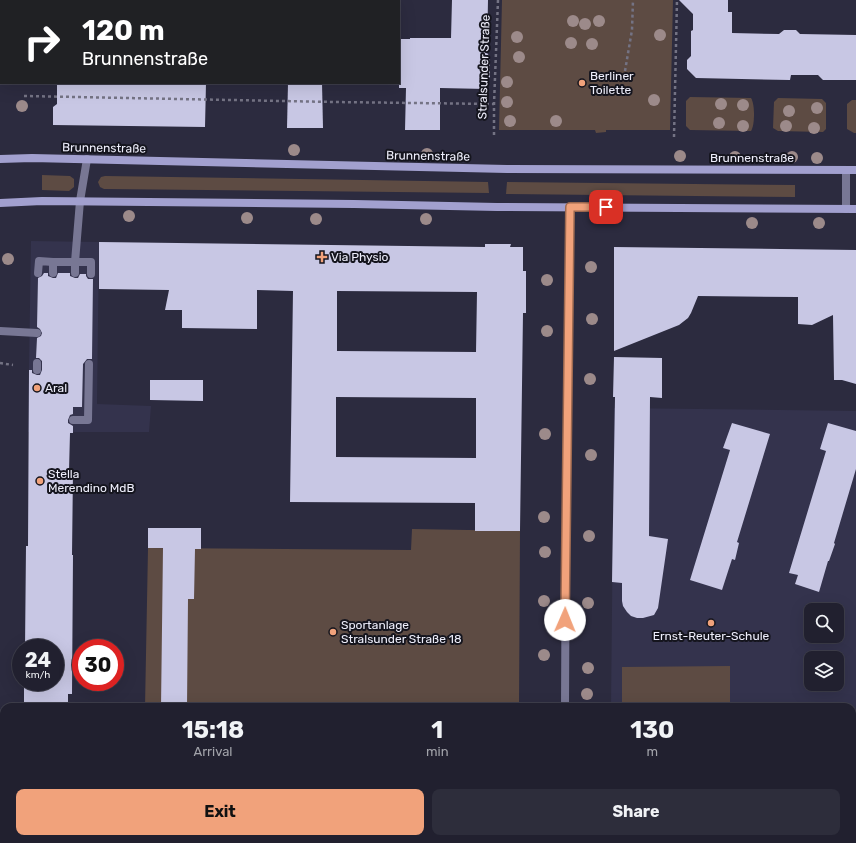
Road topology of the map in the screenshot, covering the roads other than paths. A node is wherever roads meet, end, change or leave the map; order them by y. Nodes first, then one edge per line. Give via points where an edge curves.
1 (0, 159) edge
2 (87, 160) junction
3 (846, 170) junction
4 (856, 170) edge
5 (80, 201) junction
6 (0, 203) edge
7 (570, 207) junction
8 (846, 208) junction
9 (856, 209) edge
10 (53, 262) junction
11 (75, 262) junction
12 (38, 273) dead end
13 (53, 273) dead end
14 (75, 273) dead end
15 (91, 274) dead end
16 (0, 332) edge
17 (37, 333) dead end
18 (89, 364) dead end
19 (73, 420) dead end
20 (565, 703) edge

1 - 2 main road, Brunnenstraße
2 - 3 main road, Brunnenstraße via 507,170
2 - 5 street
3 - 4 main road, Brunnenstraße
3 - 8 street
5 - 6 main road
5 - 7 main road
5 - 11 street
7 - 8 main road
7 - 20 street
8 - 9 main road
10 - 11 street
10 - 12 street via 39,261
10 - 13 street
11 - 14 street
11 - 15 street via 91,262
16 - 17 street
18 - 19 street via 88,420

